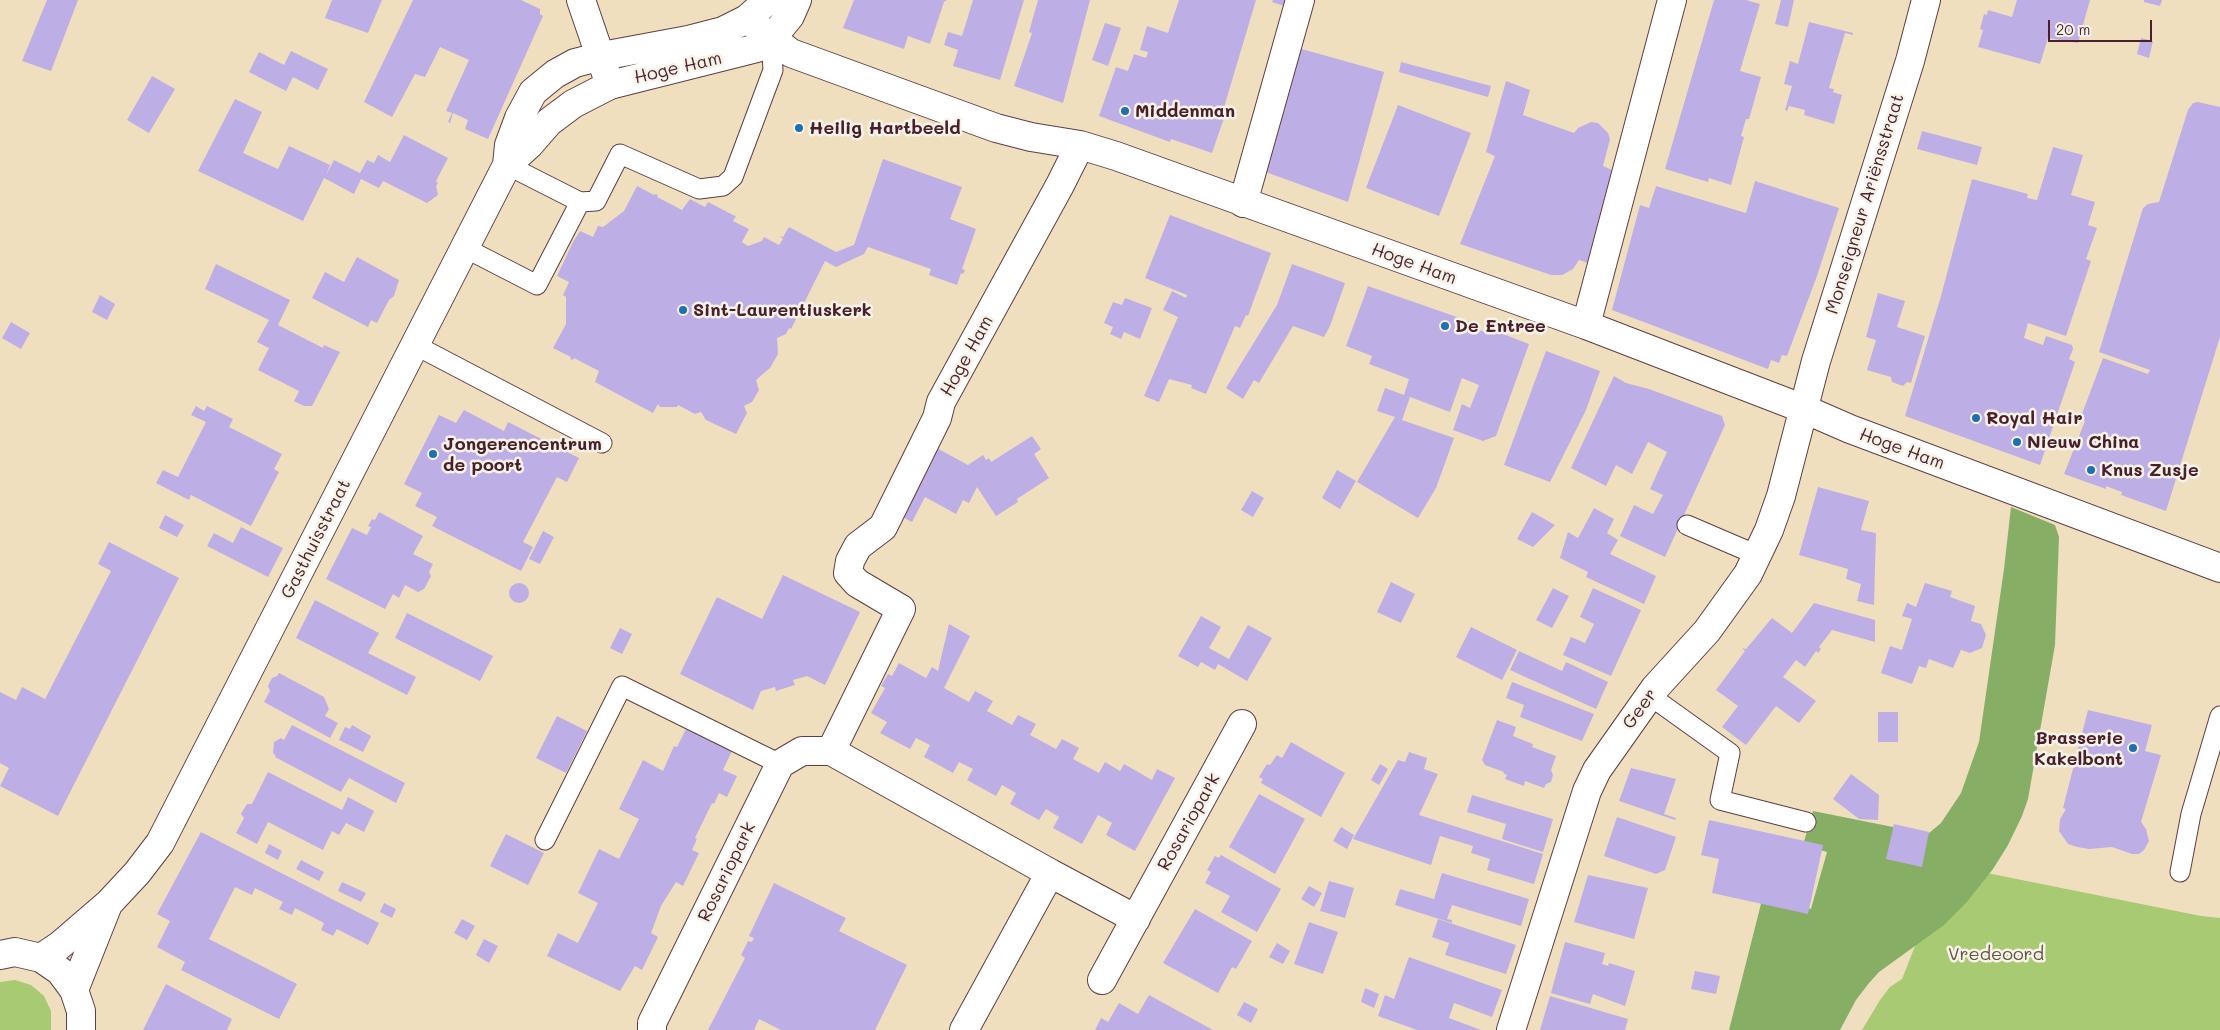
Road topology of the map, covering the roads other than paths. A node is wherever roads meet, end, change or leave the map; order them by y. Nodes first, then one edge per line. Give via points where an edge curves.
1 (581, 0) edge
2 (768, 0) edge
3 (798, 0) edge
4 (1300, 0) edge
5 (1672, 0) edge
6 (1926, 0) edge
7 (747, 19) junction
8 (772, 39) junction
9 (602, 56) junction
10 (610, 85) junction
11 (1080, 145) junction
12 (507, 165) junction
13 (580, 202) junction
14 (1243, 203) junction
15 (465, 248) junction
16 (1586, 325) junction
17 (415, 345) junction
18 (1804, 409) junction
19 (602, 443) dead end
20 (1686, 525) dead end
21 (1757, 555) junction
22 (2220, 568) edge
23 (1649, 695) junction
24 (2220, 716) edge
25 (1242, 724) dead end
26 (831, 750) junction
27 (780, 764) junction
28 (1806, 822) dead end
29 (546, 840) dead end
30 (2180, 872) dead end
31 (1050, 873) junction
32 (109, 903) junction
33 (1136, 919) junction
34 (0, 955) edge
35 (41, 958) junction
36 (1102, 980) dead end
37 (74, 990) junction
38 (80, 1030) edge
39 (652, 1030) edge
40 (964, 1030) edge
41 (1510, 1030) edge

1 - 9 street, Hoge Ham
2 - 7 street
3 - 8 street
4 - 14 street
5 - 16 street
6 - 18 street, Monseigneur Ariënsstraat
7 - 8 street, Hoge Ham
7 - 9 street, Hoge Ham via 723,31 688,40
8 - 10 street, Hoge Ham via 737,55
8 - 11 street, Hoge Ham via 791,53 996,128
8 - 13 lane via 773,70 732,177 723,186 699,189 620,154 596,201
9 - 10 street, Hoge Ham
9 - 12 street, Gasthuisstraat via 555,74 533,92 509,145
10 - 12 street, Gasthuisstraat via 572,104 548,122
11 - 14 street, Hoge Ham
11 - 26 street, Hoge Ham via 942,402 883,527 858,546 850,561 848,573 857,583 901,609
12 - 13 lane
12 - 15 street, Gasthuisstraat
13 - 15 lane via 537,285
14 - 16 street, Hoge Ham
15 - 17 street, Gasthuisstraat
16 - 18 street, Hoge Ham
17 - 19 lane
17 - 32 street, Gasthuisstraat via 160,843
18 - 21 street, Geer via 1781,496
18 - 22 street, Hoge Ham via 1850,430
20 - 21 lane
21 - 23 street, Geer via 1748,574 1707,631
23 - 28 lane via 1730,753 1720,800
23 - 41 street, Geer via 1586,791
24 - 30 lane via 2191,814
25 - 33 street, Rosariopark
26 - 27 street via 802,751
26 - 31 street
27 - 29 lane via 622,686
27 - 39 street, Rosariopark via 652,1023
31 - 33 street
31 - 40 street
32 - 35 street, Gasthuisstraat
32 - 37 street, Gasthuisstraat
33 - 36 street, Rosariopark
34 - 35 street via 15,952
35 - 37 street via 60,971
37 - 38 street via 81,1011

